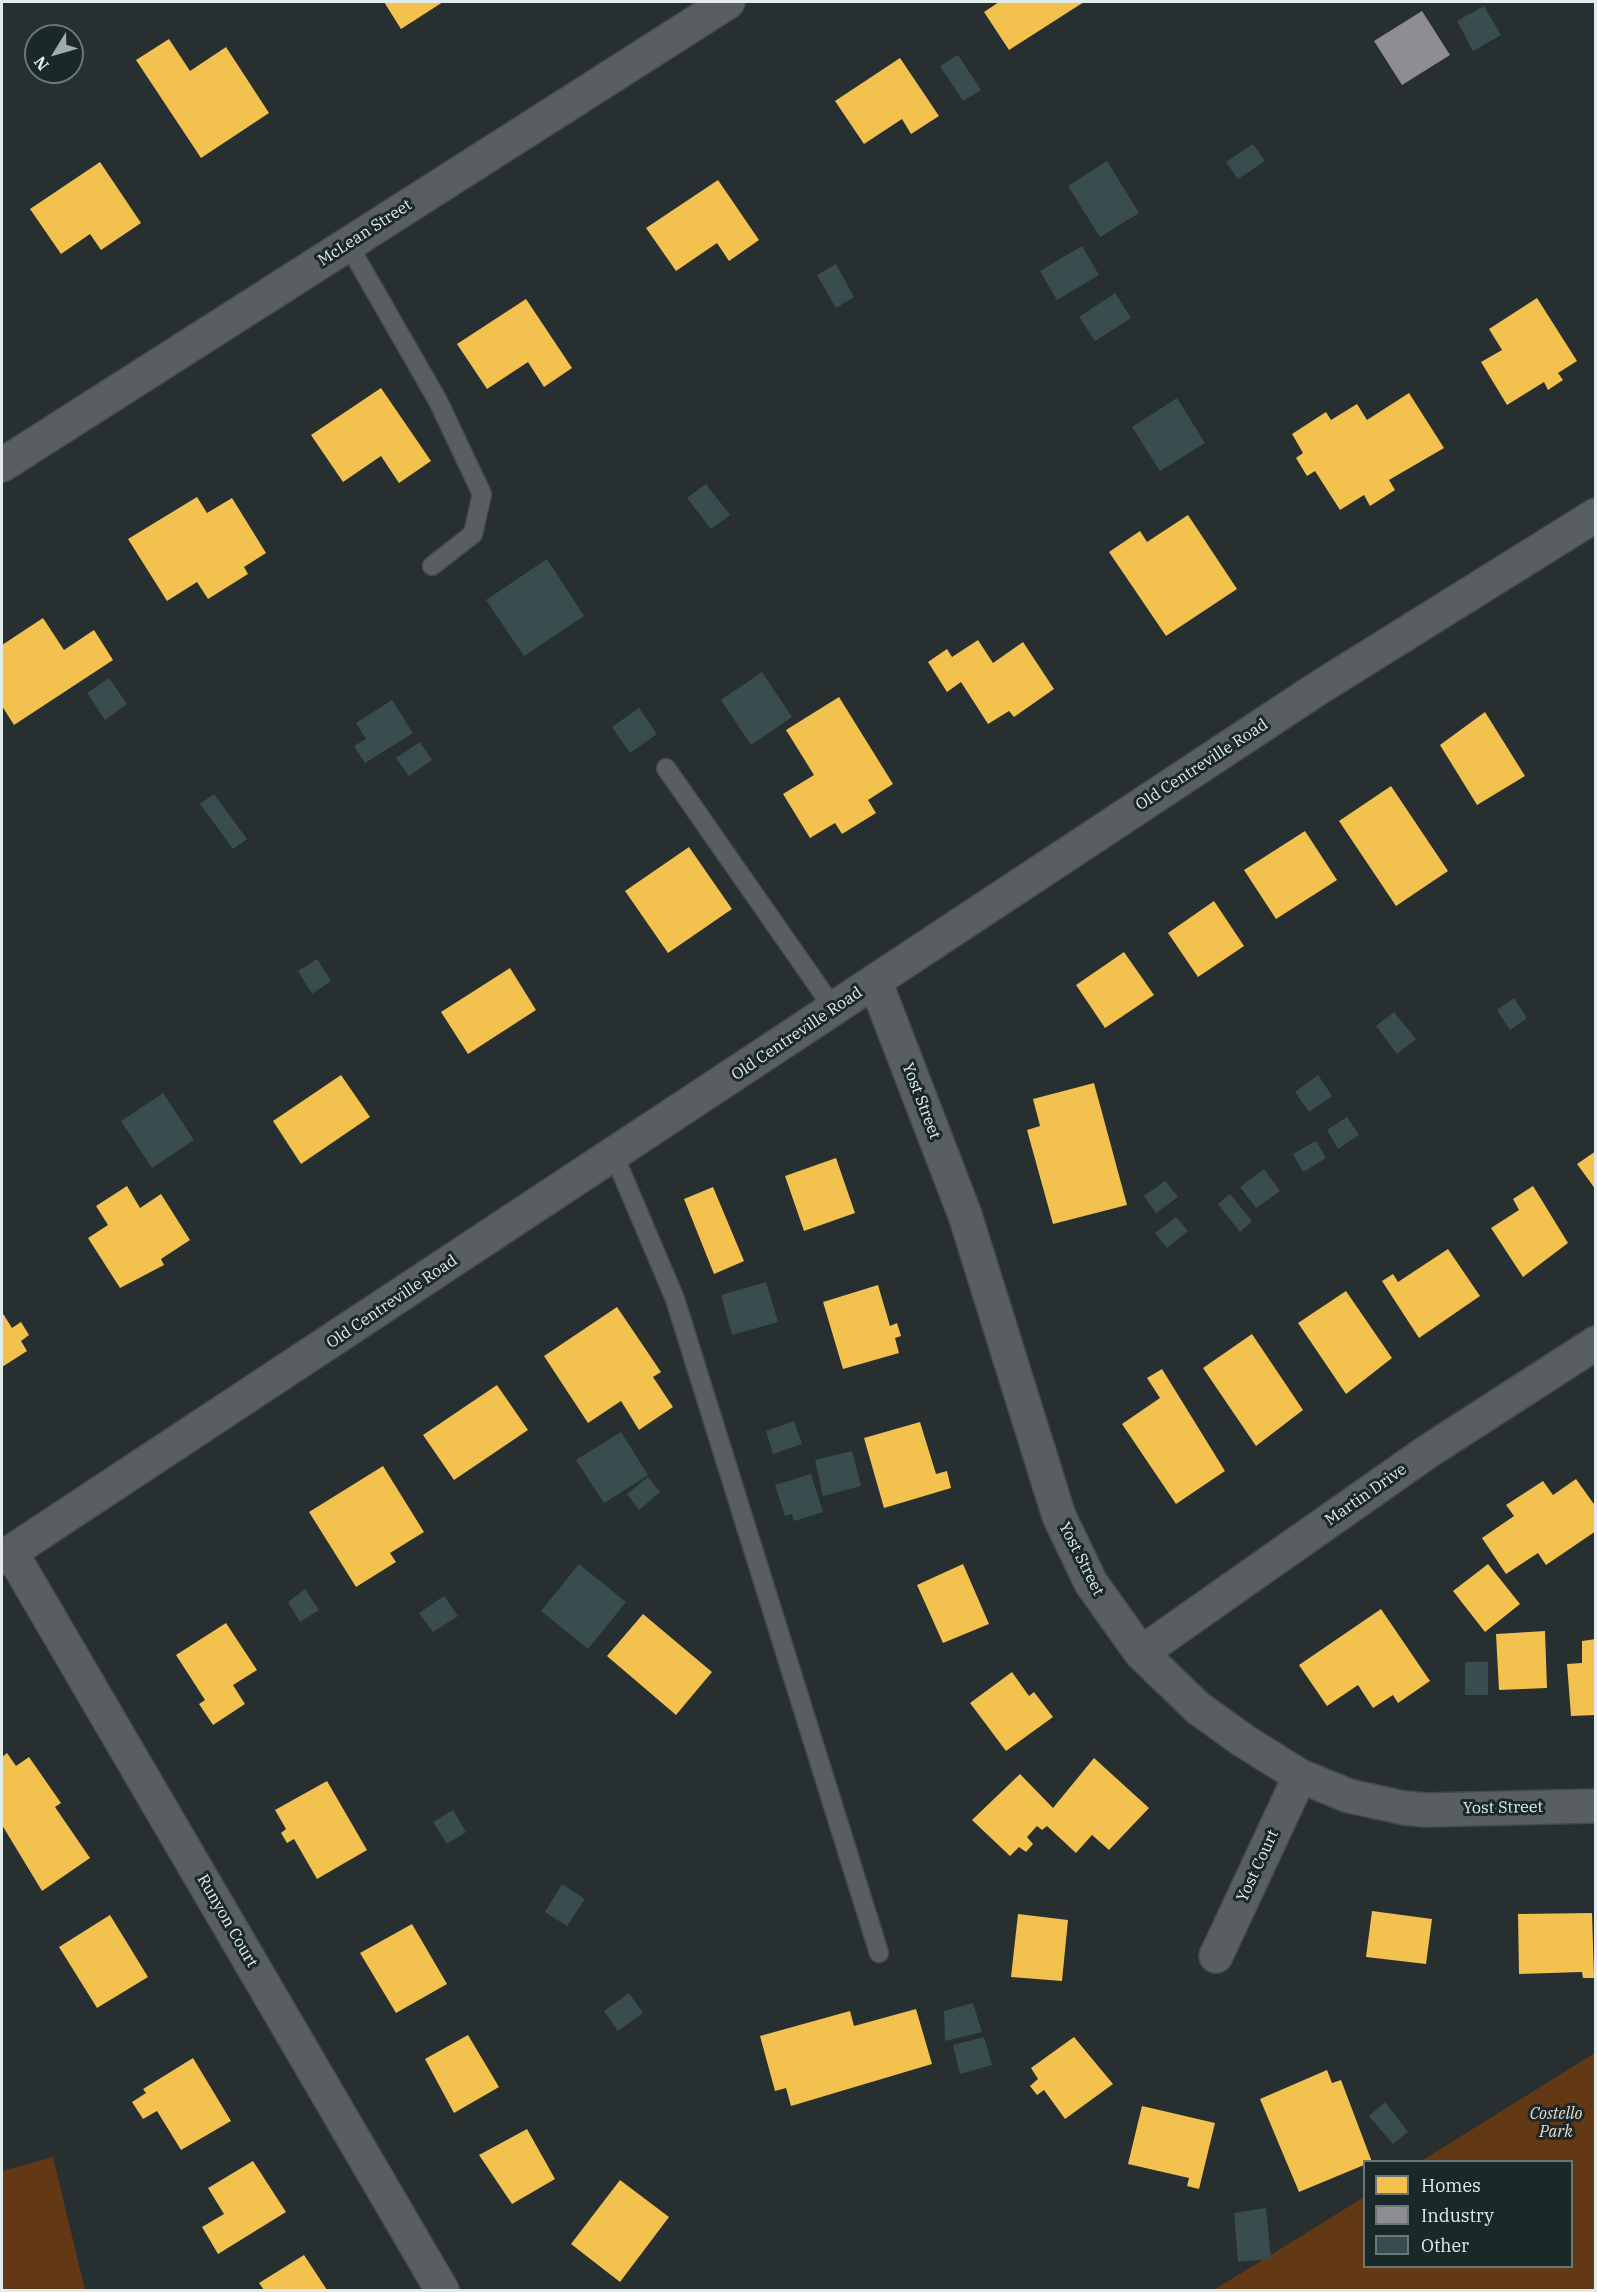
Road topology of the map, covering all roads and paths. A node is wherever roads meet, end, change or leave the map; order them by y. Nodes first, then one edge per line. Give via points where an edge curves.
1 (728, 2) edge
2 (348, 244) junction
3 (2, 465) edge
4 (1596, 515) edge
5 (432, 566) dead end
6 (666, 768) dead end
7 (875, 981) junction
8 (834, 1009) junction
9 (614, 1155) junction
10 (1596, 1343) edge
11 (6, 1555) edge
12 (1141, 1653) junction
13 (1300, 1776) junction
14 (1596, 1806) edge
15 (879, 1953) dead end
16 (1216, 1956) dead end
17 (442, 2290) edge

1 - 2 street, McLean Street
2 - 3 street, McLean Street
2 - 5 lane via 438,401 482,494 473,534
4 - 7 street, Old Centreville Road via 1317,689
6 - 8 lane
7 - 8 street, Old Centreville Road
7 - 12 street, Yost Street via 965,1215 1059,1516 1091,1583
8 - 9 street, Old Centreville Road
9 - 11 street, Old Centreville Road
9 - 15 lane via 675,1299
10 - 12 street, Martin Drive via 1426,1452
11 - 17 street, Runyon Court
12 - 13 street, Yost Street via 1198,1708
13 - 14 street, Yost Street via 1349,1796 1404,1808
13 - 16 street, Yost Court

